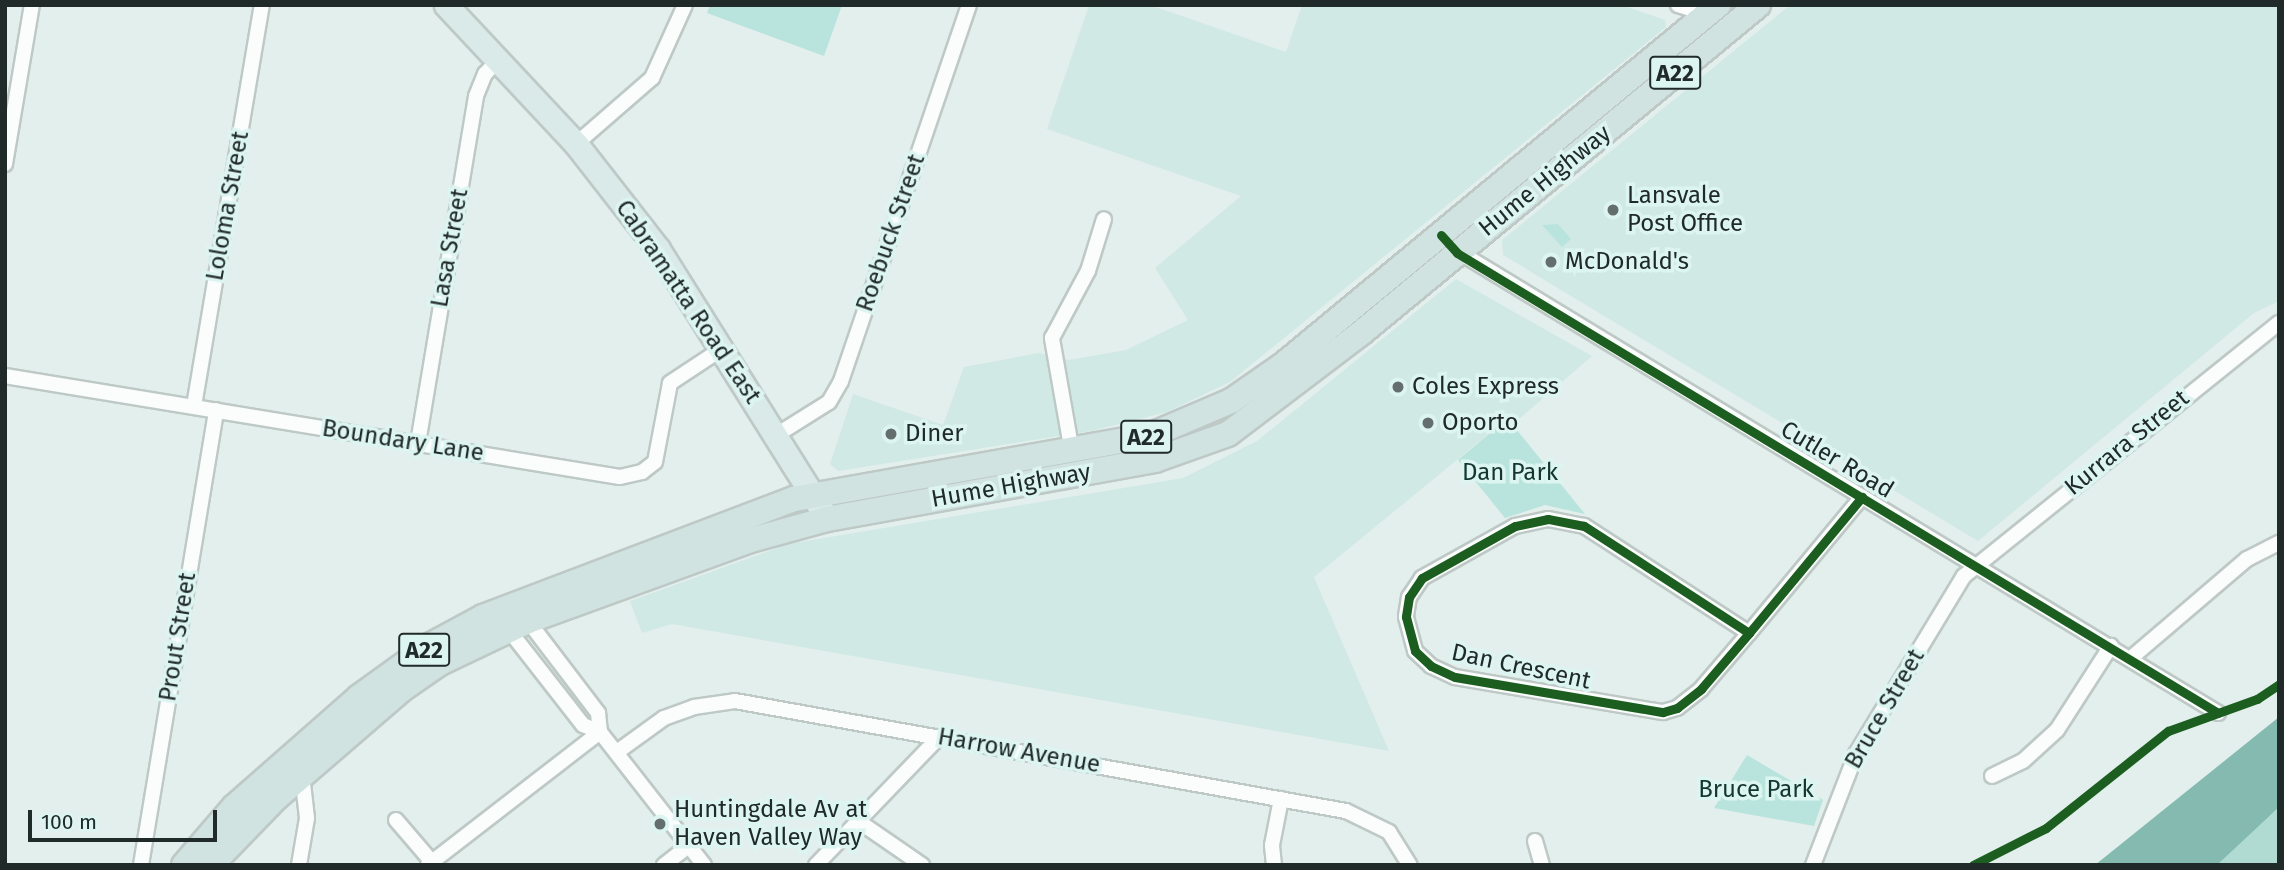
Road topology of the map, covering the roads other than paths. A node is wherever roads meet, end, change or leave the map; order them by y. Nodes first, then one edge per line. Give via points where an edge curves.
1 (32, 5) edge
2 (262, 5) edge
3 (446, 5) edge
4 (685, 5) edge
5 (969, 5) edge
6 (1678, 5) edge
7 (1758, 5) edge
8 (1712, 10) edge
9 (498, 60) junction
10 (576, 144) junction
11 (5, 164) edge
12 (1104, 219) dead end
13 (1449, 244) junction
14 (2279, 323) edge
15 (723, 348) junction
16 (5, 376) edge
17 (194, 406) junction
18 (216, 410) junction
19 (778, 434) junction
20 (418, 443) junction
21 (1072, 452) junction
22 (815, 495) junction
23 (1862, 497) junction
24 (827, 519) junction
25 (2279, 543) edge
26 (1977, 566) junction
27 (518, 625) junction
28 (1749, 633) junction
29 (2111, 646) junction
30 (2131, 658) junction
31 (2218, 713) dead end
32 (600, 732) junction
33 (939, 737) junction
34 (617, 752) junction
35 (302, 775) junction
36 (1992, 776) dead end
37 (1281, 799) junction
38 (396, 820) dead end
39 (858, 821) junction
40 (1535, 841) dead end
41 (688, 846) junction
42 (430, 863) edge
43 (141, 865) edge
44 (184, 865) edge
45 (211, 865) edge
46 (299, 865) edge
47 (664, 865) edge
48 (704, 865) edge
49 (816, 865) edge
50 (922, 865) edge
51 (1274, 865) edge
52 (1410, 865) edge
53 (1542, 865) edge
54 (1813, 865) edge

1 - 11 street
2 - 17 street, Loloma Street
3 - 9 main road, Cabramatta Road East
4 - 10 street via 652,78
5 - 19 street, Roebuck Street via 841,381 829,402
6 - 8 street
7 - 13 highway, Hume Highway / A22
8 - 13 highway, Hume Highway / A22
9 - 10 main road, Cabramatta Road East
9 - 20 street, Lasa Street via 485,74 476,96
10 - 15 main road, Cabramatta Road East via 658,249
12 - 21 street via 1088,271 1052,338
13 - 21 highway, Hume Highway / A22 via 1231,401 1149,436
13 - 23 street, Cutler Road
13 - 24 highway, Hume Highway / A22 via 1246,422 1207,442 1156,460
14 - 26 street, Kurrara Street
15 - 19 main road, Cabramatta Road East
15 - 20 street, Boundary Lane via 670,383 655,462 642,472 620,477
16 - 17 street, Boundary Lane
17 - 18 street, Boundary Lane
18 - 20 street, Boundary Lane
18 - 43 street, Prout Street
19 - 22 main road, Cabramatta Road East
21 - 22 highway, Hume Highway / A22
22 - 24 main road, Cabramatta Road East
22 - 44 highway, Hume Highway / A22 via 530,598 440,640 384,678 310,739 234,807
23 - 26 street, Cutler Road
23 - 28 street, Dan Crescent
24 - 27 highway, Hume Highway / A22 via 751,540
25 - 30 street via 2248,559
26 - 29 street, Cutler Road
26 - 54 street, Bruce Street via 1964,576 1856,754
27 - 32 street via 583,725
27 - 32 street via 598,713
27 - 35 highway, Hume Highway / A22 via 440,663
28 - 28 street, Dan Crescent via 1689,700 1676,708 1651,712 1455,677 1431,666 1415,650 1406,617 1409,597 1422,578 1496,536 1548,519 1584,526
29 - 30 street, Cutler Road
29 - 36 street via 2057,730 2023,761
30 - 31 street, Cutler Road
32 - 34 street
32 - 42 street
33 - 34 street, Harrow Avenue via 735,701 694,707 664,719
33 - 37 street, Harrow Avenue
33 - 39 street
34 - 41 street
35 - 45 highway, Hume Highway / A22
35 - 46 street via 307,818
37 - 51 street via 1272,845
37 - 52 street, Harrow Avenue via 1346,811 1389,832
38 - 42 street
39 - 49 street
39 - 50 street
40 - 53 street
41 - 47 street
41 - 48 street

